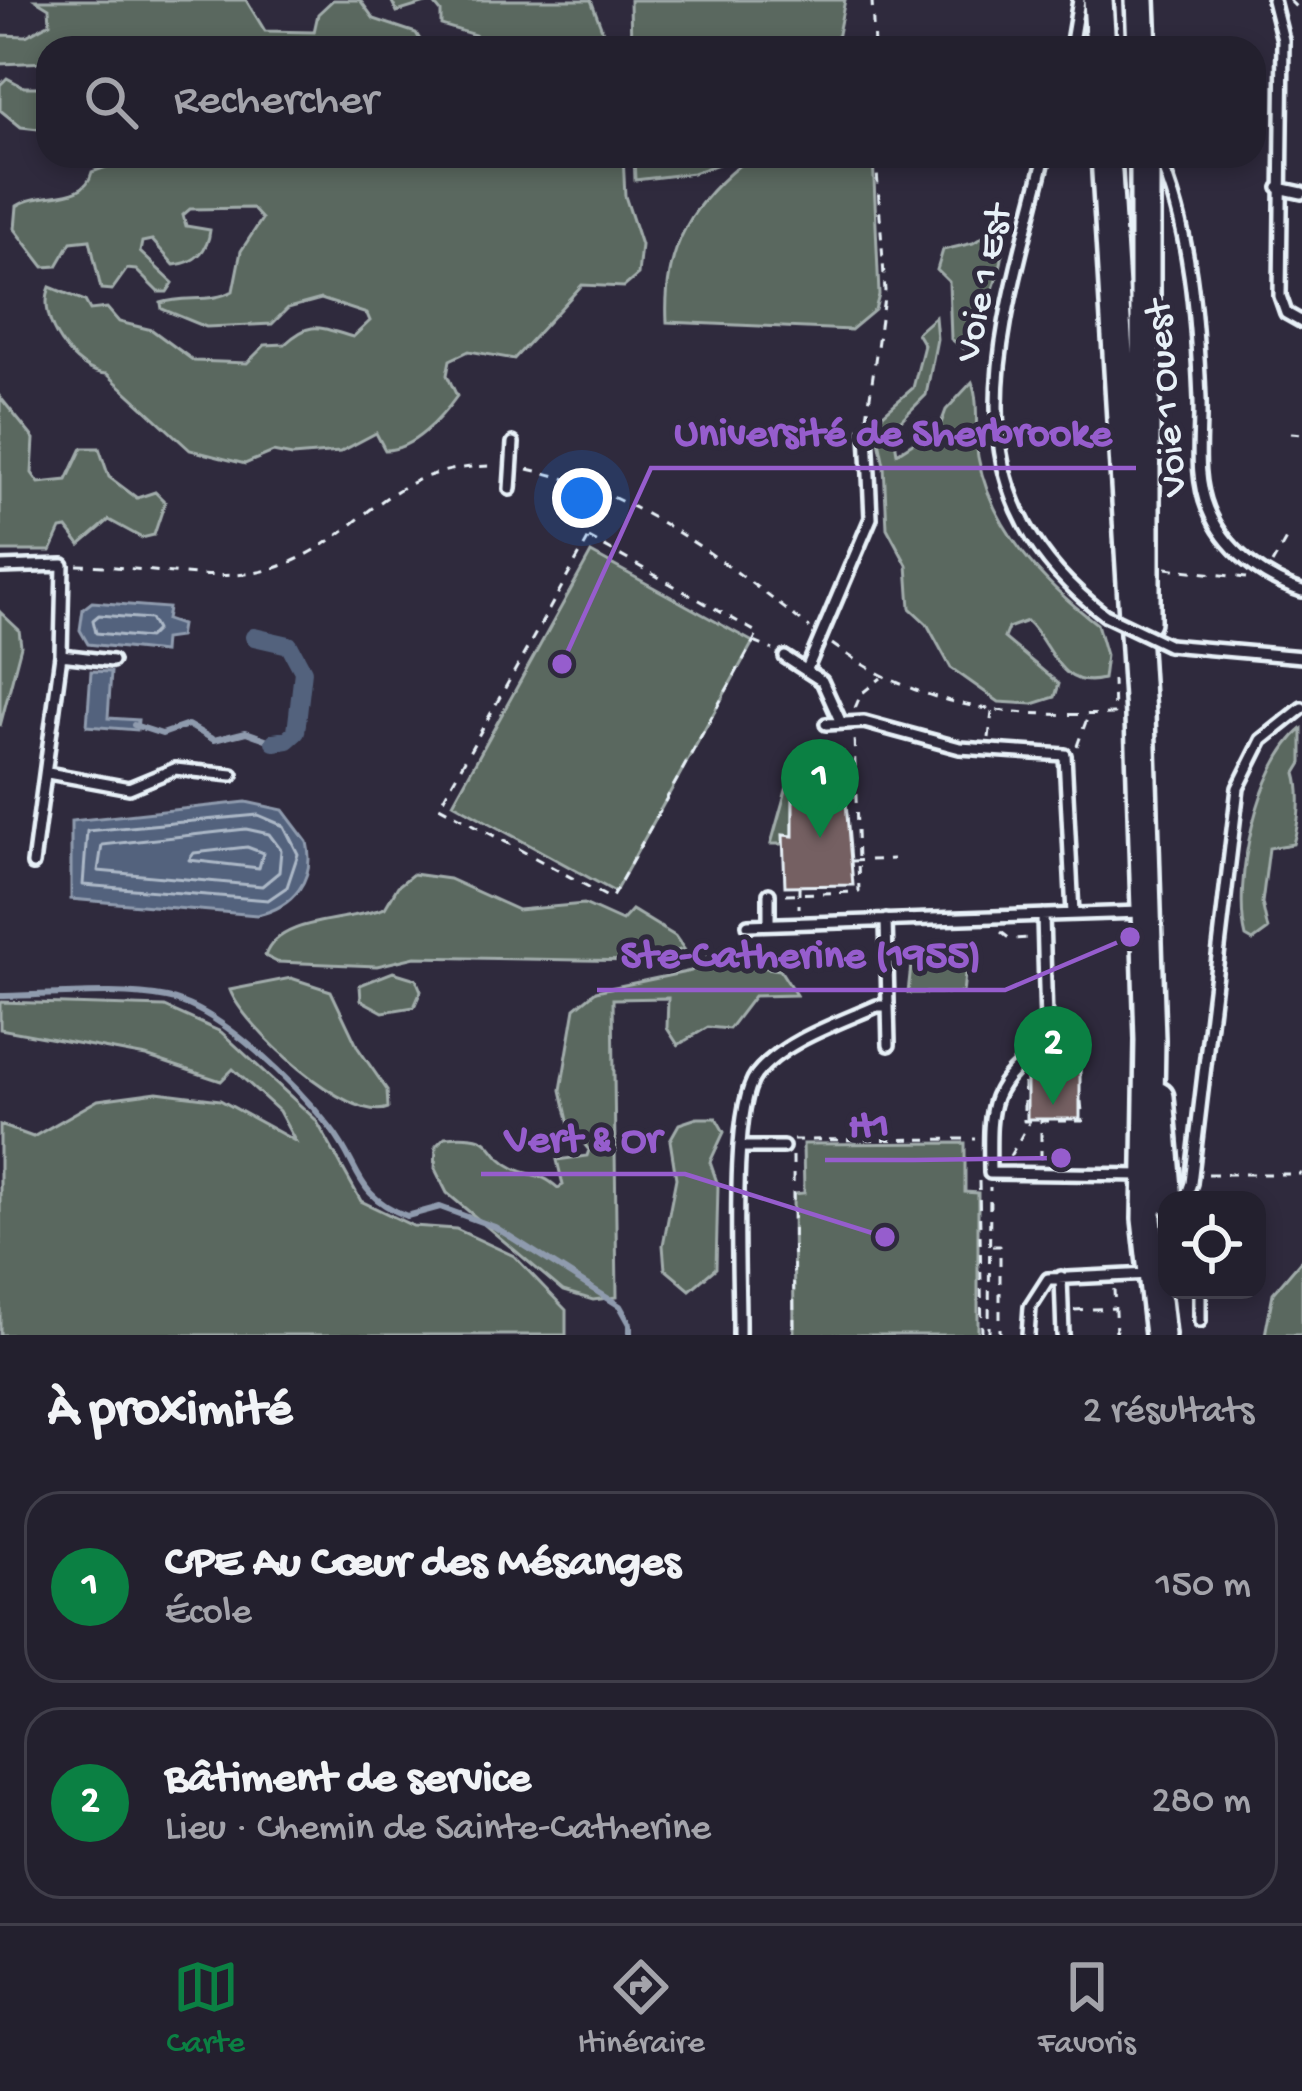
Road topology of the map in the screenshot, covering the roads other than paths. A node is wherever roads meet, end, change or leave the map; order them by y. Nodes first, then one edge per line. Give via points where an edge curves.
1 (1079, 0) edge
2 (1098, 0) edge
3 (1140, 0) edge
4 (1273, 0) edge
5 (1073, 36) edge
6 (1100, 36) edge
7 (1142, 36) edge
8 (1042, 168) edge
9 (1106, 168) edge
10 (1145, 168) edge
11 (1162, 168) edge
12 (1279, 188) junction
13 (1302, 193) edge
14 (1302, 322) edge
15 (867, 431) road end
16 (513, 442) dead end
17 (510, 489) dead end
18 (0, 567) edge
19 (1302, 591) edge
20 (61, 655) junction
21 (785, 657) road end
22 (1302, 657) edge
23 (112, 661) dead end
24 (807, 669) junction
25 (1302, 708) edge
26 (1127, 715) junction
27 (841, 723) junction
28 (826, 724) dead end
29 (48, 773) junction
30 (232, 775) dead end
31 (33, 864) dead end
32 (774, 894) road end
33 (1146, 912) junction
34 (1072, 914) junction
35 (1042, 915) junction
36 (886, 920) junction
37 (769, 924) junction
38 (748, 925) dead end
39 (888, 1006) junction
40 (1150, 1040) junction
41 (1047, 1044) junction
42 (889, 1046) dead end
43 (1047, 1060) dead end
44 (740, 1147) junction
45 (784, 1147) dead end
46 (1145, 1175) junction
47 (1168, 1191) edge
48 (1188, 1191) edge
49 (1158, 1242) edge
50 (1158, 1259) edge
51 (1061, 1276) junction
52 (1160, 1299) edge
53 (1199, 1299) edge
54 (1200, 1321) dead end
55 (739, 1335) edge
56 (1028, 1335) edge
57 (1063, 1335) edge
58 (1160, 1335) edge

1 - 5 lane
2 - 6 main road
3 - 7 main road
4 - 12 lane via 1283,40
8 - 22 lane, Voie 1 Est, bridge via 995,376 997,443 1030,537 1105,615 1168,645
9 - 26 main road
10 - 26 main road via 1147,584
11 - 19 lane, Voie 1 Ouest via 1194,317 1205,500 1234,550
12 - 13 lane
12 - 14 lane via 1280,303
15 - 24 lane via 871,518
16 - 17 lane
18 - 20 lane via 63,565
20 - 23 lane
20 - 29 lane
21 - 24 lane
24 - 27 lane via 827,687
25 - 48 lane via 1262,740 1238,788
26 - 33 main road
27 - 28 lane
27 - 34 lane via 868,722 960,748 1065,755
29 - 30 lane via 129,788 175,769
29 - 31 lane
32 - 37 lane
33 - 34 lane
33 - 40 main road
34 - 35 lane
35 - 36 lane
35 - 41 lane
36 - 37 lane
36 - 39 lane
37 - 38 lane
39 - 42 lane
39 - 44 lane via 827,1029 759,1071 744,1103
40 - 46 main road
40 - 47 main road
41 - 43 lane
41 - 46 lane via 993,1095 984,1175
44 - 45 lane
44 - 55 lane
46 - 49 main road
50 - 51 lane
51 - 56 lane via 1046,1280 1034,1299
51 - 57 lane
52 - 58 main road
53 - 54 lane

